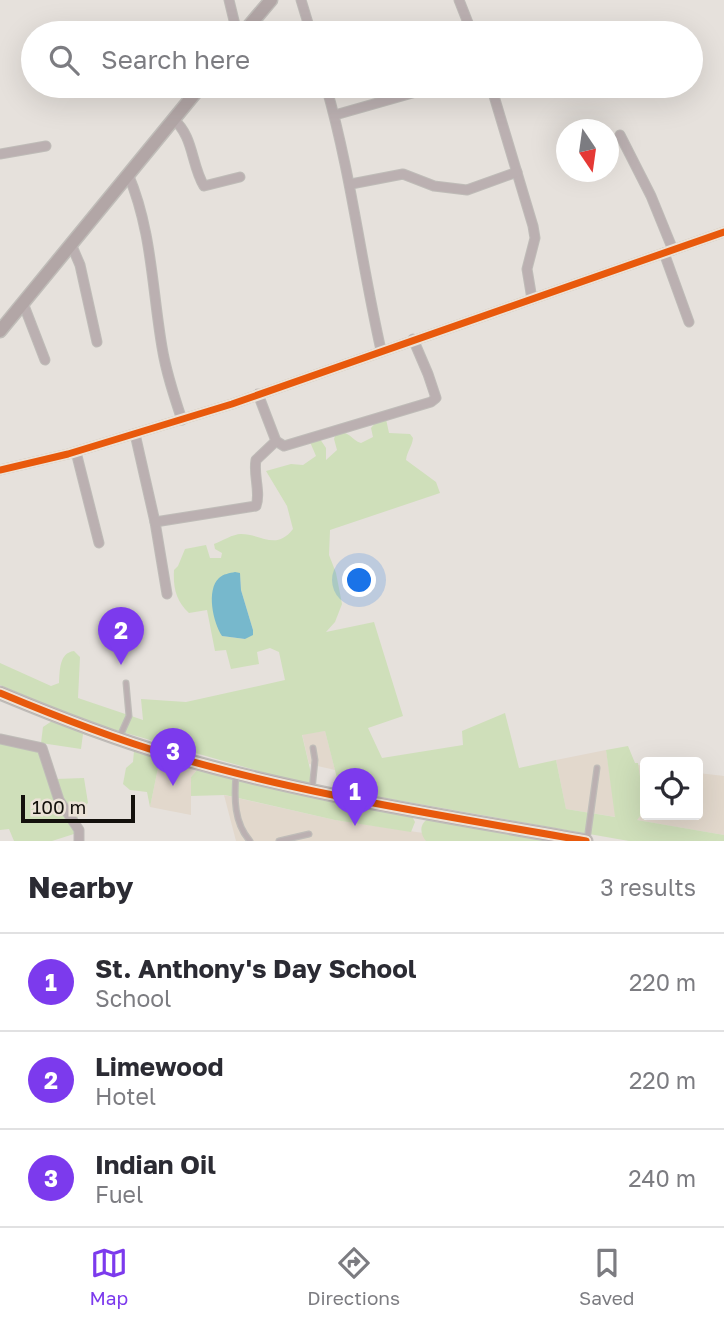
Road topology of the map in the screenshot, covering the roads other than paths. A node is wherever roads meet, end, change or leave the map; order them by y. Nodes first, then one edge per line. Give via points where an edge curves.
1 (229, 0) edge
2 (271, 0) edge
3 (301, 0) edge
4 (459, 0) edge
5 (234, 21) edge
6 (253, 21) edge
7 (307, 21) edge
8 (467, 21) edge
9 (191, 98) edge
10 (330, 98) edge
11 (395, 98) edge
12 (495, 98) edge
13 (335, 115) junction
14 (173, 119) junction
15 (620, 135) dead end
16 (46, 146) dead end
17 (0, 154) edge
18 (517, 172) junction
19 (128, 174) junction
20 (240, 177) dead end
21 (351, 184) junction
22 (724, 233) edge
23 (71, 244) junction
24 (668, 251) junction
25 (532, 299) junction
26 (23, 303) junction
27 (688, 322) dead end
28 (0, 331) edge
29 (413, 339) junction
30 (97, 342) dead end
31 (381, 350) junction
32 (45, 360) dead end
33 (258, 394) junction
34 (182, 420) junction
35 (135, 434) junction
36 (276, 441) junction
37 (76, 452) junction
38 (0, 470) edge
39 (155, 523) junction
40 (99, 542) dead end
41 (167, 594) dead end
42 (126, 683) dead end
43 (0, 692) edge
44 (120, 736) junction
45 (0, 739) edge
46 (313, 748) dead end
47 (597, 768) dead end
48 (236, 776) junction
49 (312, 791) junction
50 (309, 834) dead end
51 (587, 839) edge
52 (79, 841) edge
53 (250, 841) edge
54 (279, 841) edge

1 - 5 street
2 - 6 street
3 - 7 street
4 - 8 street
9 - 14 street
10 - 13 street
11 - 13 street
12 - 18 street
13 - 21 street
14 - 19 street
14 - 20 street via 188,140 204,186
15 - 24 street via 651,196
16 - 17 street
18 - 21 street via 467,190 434,186 403,174
18 - 25 street via 535,238 527,269
19 - 23 street
19 - 34 street via 145,224 162,348
21 - 31 street
22 - 24 street
23 - 26 street
23 - 30 street
24 - 25 street
24 - 27 street
25 - 29 street
26 - 28 street
26 - 32 street
29 - 31 street
29 - 36 street via 435,400 284,446
31 - 33 street
33 - 34 street
33 - 36 street
34 - 35 street
35 - 37 street
35 - 39 street
36 - 39 street via 256,460 256,506
37 - 38 street
37 - 40 street
39 - 41 street
42 - 44 lane via 129,716
43 - 44 street
44 - 48 street
45 - 52 street via 42,747 58,800 79,830
46 - 49 lane
47 - 51 lane
48 - 49 street
48 - 53 lane via 234,797
49 - 51 street
50 - 54 lane

